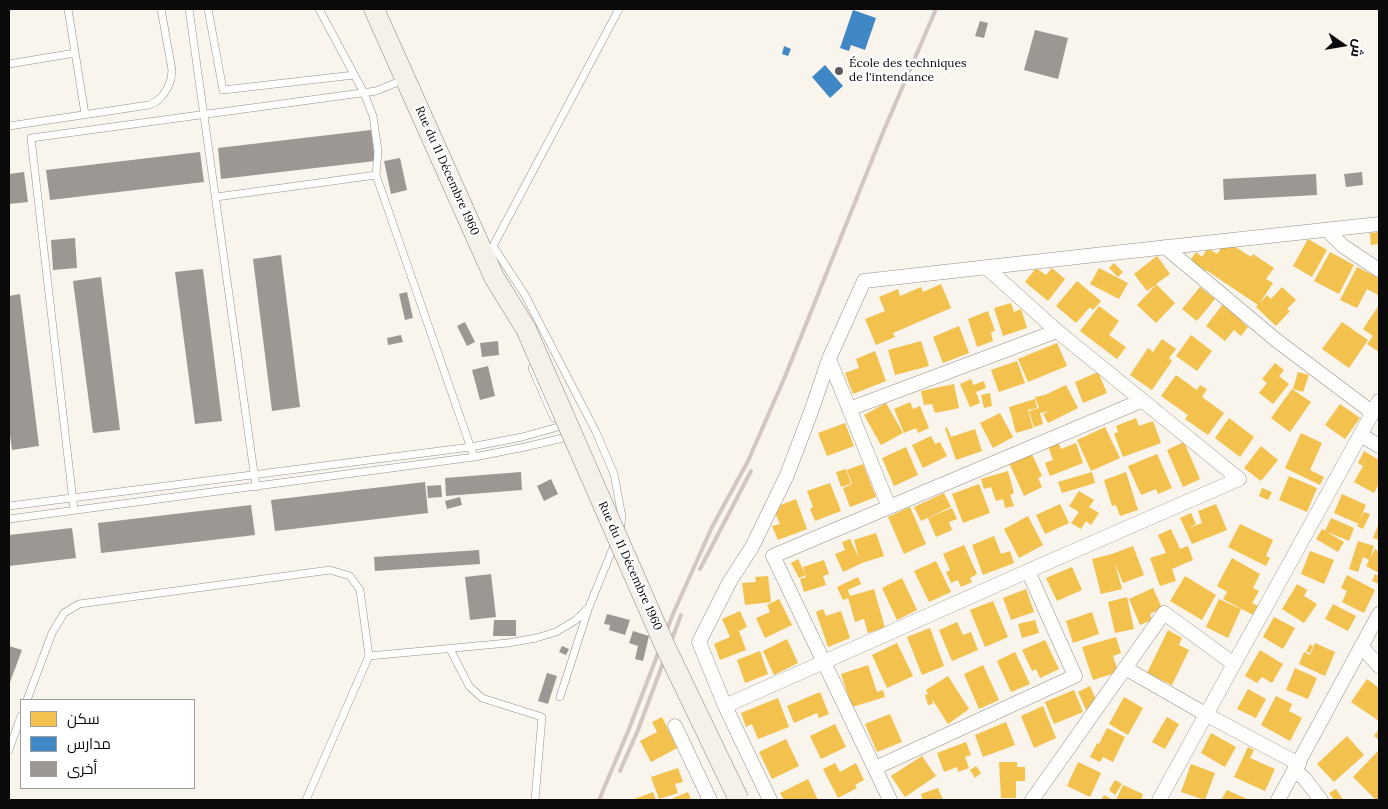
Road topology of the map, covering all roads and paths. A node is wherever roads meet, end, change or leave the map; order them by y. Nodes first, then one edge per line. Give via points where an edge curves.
1 (68, 9) edge
2 (161, 9) edge
3 (189, 9) edge
4 (208, 9) edge
5 (319, 9) edge
6 (374, 9) edge
7 (384, 9) edge
8 (619, 9) edge
9 (75, 53) junction
10 (9, 57) edge
11 (19, 62) junction
12 (9, 64) edge
13 (354, 75) junction
14 (406, 78) junction
15 (364, 93) junction
16 (85, 114) junction
17 (204, 114) junction
18 (9, 126) edge
19 (376, 175) junction
20 (216, 197) junction
21 (1379, 224) edge
22 (1326, 230) junction
23 (493, 246) junction
24 (1165, 247) junction
25 (986, 267) junction
26 (1379, 270) edge
27 (494, 277) junction
28 (510, 316) dead end
29 (526, 329) junction
30 (1057, 331) junction
31 (829, 359) junction
32 (529, 361) dead end
33 (1141, 401) junction
34 (1376, 407) edge
35 (850, 410) junction
36 (558, 427) junction
37 (1361, 435) junction
38 (564, 438) junction
39 (567, 446) dead end
40 (1379, 446) edge
41 (471, 447) junction
42 (474, 457) junction
43 (254, 474) junction
44 (256, 487) junction
45 (72, 498) junction
46 (593, 502) dead end
47 (9, 506) edge
48 (889, 506) junction
49 (74, 510) junction
50 (9, 519) edge
51 (610, 541) junction
52 (1028, 571) junction
53 (589, 607) junction
54 (1379, 614) edge
55 (1361, 646) junction
56 (450, 649) junction
57 (369, 656) junction
58 (824, 663) junction
59 (1234, 664) junction
60 (1379, 666) edge
61 (1125, 668) junction
62 (560, 697) dead end
63 (27, 699) edge
64 (725, 706) junction
65 (1207, 715) junction
66 (20, 719) edge
67 (675, 726) dead end
68 (9, 750) edge
69 (1297, 767) junction
70 (875, 768) junction
71 (306, 800) edge
72 (535, 800) edge
73 (710, 800) edge
74 (739, 800) edge
75 (770, 800) edge
76 (890, 800) edge
77 (1032, 800) edge
78 (1159, 800) edge
79 (1278, 800) edge
80 (1321, 800) edge

1 - 9 lane
2 - 16 lane via 172,70 163,95 149,105
3 - 17 lane
4 - 13 lane via 223,90
5 - 13 lane
6 - 14 main road, Rue du 11 Décembre 1960
7 - 23 main road, Rue du 11 Décembre 1960
8 - 23 lane
9 - 11 lane
9 - 16 lane
10 - 11 lane
11 - 12 lane
13 - 15 lane
14 - 15 lane
14 - 27 main road, Rue du 11 Décembre 1960
15 - 17 lane
15 - 19 lane via 374,116 378,151
16 - 18 lane
17 - 20 lane
17 - 45 lane via 31,138
19 - 20 lane
19 - 41 lane
20 - 43 lane
21 - 22 street
22 - 24 street
22 - 26 street via 1343,246
23 - 29 main road, Rue du 11 Décembre 1960
23 - 51 lane via 525,295 596,432 614,474 622,517 619,534
24 - 25 street
24 - 34 street via 1276,340
25 - 30 street
25 - 31 street via 864,281
27 - 28 lane
27 - 29 main road, Rue du 11 Décembre 1960
29 - 74 main road, Rue du 11 Décembre 1960, bridge via 665,646
30 - 33 street
30 - 35 street
31 - 35 street
31 - 64 street via 787,475 752,548 730,581 699,642
32 - 36 lane
33 - 48 street
33 - 52 street via 1238,479
34 - 37 street
35 - 48 street
36 - 38 lane
36 - 41 lane
37 - 40 street
37 - 59 street
38 - 39 lane
38 - 42 lane
41 - 42 lane
41 - 43 lane
42 - 44 lane
43 - 44 lane
43 - 45 lane
44 - 49 lane
45 - 47 lane
45 - 49 lane
46 - 51 lane
48 - 58 street via 773,556
49 - 50 lane
51 - 53 lane
52 - 58 street
52 - 70 street via 1075,676
53 - 56 lane via 576,620 556,632 508,643
53 - 62 lane
54 - 55 street
55 - 60 street
55 - 69 street
56 - 57 lane
56 - 72 lane via 469,686 482,698 542,717
57 - 63 lane via 360,590 350,576 330,570 79,604 64,613 52,633
57 - 71 lane
58 - 64 street
58 - 70 street
59 - 61 street via 1164,613
59 - 65 street
61 - 65 street
61 - 77 street
64 - 75 street
65 - 69 street
65 - 78 street
66 - 68 lane
67 - 73 street
69 - 79 street
69 - 80 street
70 - 76 street

